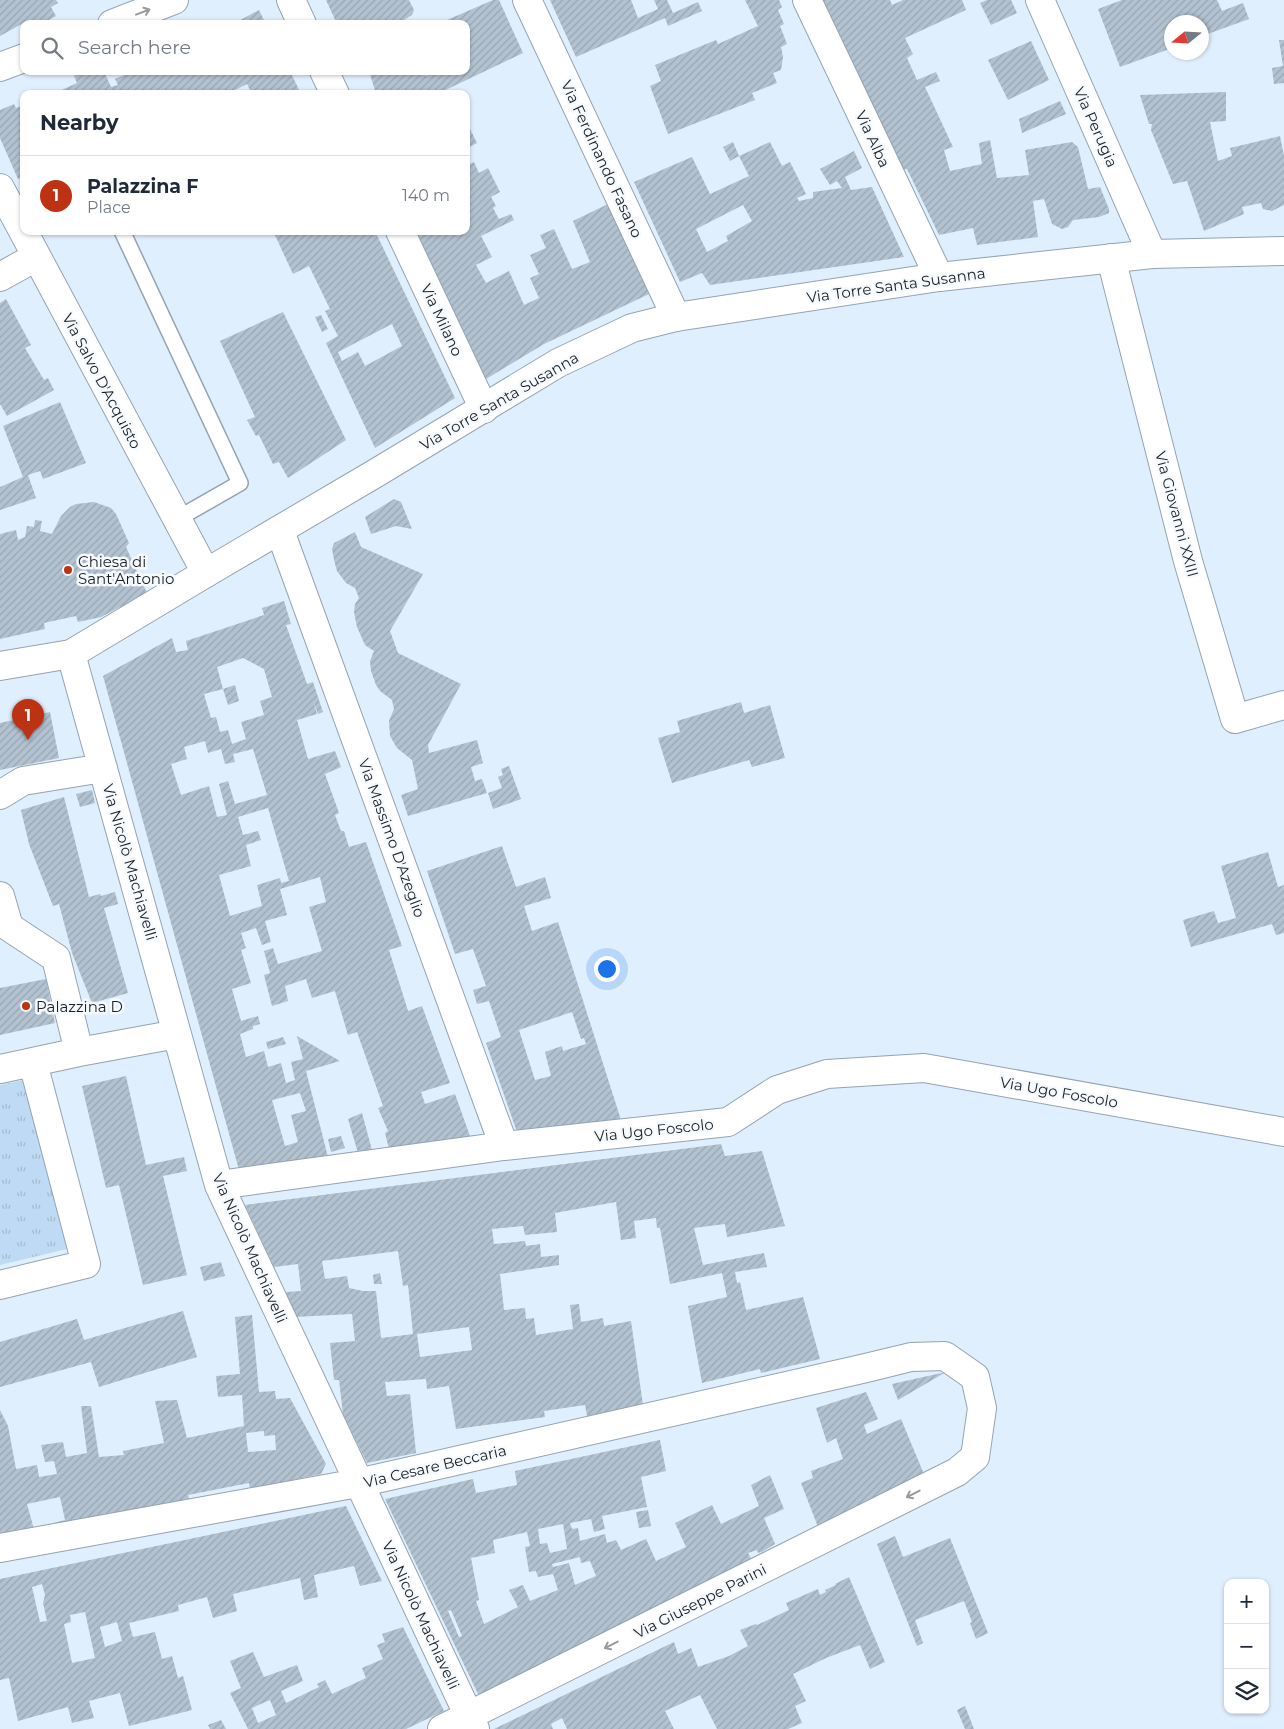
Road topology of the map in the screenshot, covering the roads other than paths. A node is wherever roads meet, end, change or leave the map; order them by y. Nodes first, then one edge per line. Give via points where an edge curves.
1 (174, 0) edge
2 (291, 0) edge
3 (527, 0) edge
4 (807, 0) edge
5 (1040, 0) edge
6 (122, 20) edge
7 (300, 20) edge
8 (20, 60) edge
9 (0, 67) edge
10 (326, 75) edge
11 (333, 90) edge
12 (0, 188) edge
13 (20, 222) edge
14 (26, 235) edge
15 (124, 235) edge
16 (402, 235) edge
17 (1284, 251) edge
18 (1152, 254) junction
19 (36, 257) junction
20 (1111, 258) junction
21 (0, 277) edge
22 (939, 277) junction
23 (676, 317) junction
24 (484, 409) junction
25 (177, 519) junction
26 (280, 531) junction
27 (206, 573) junction
28 (71, 654) junction
29 (0, 666) edge
30 (1284, 705) edge
31 (103, 768) junction
32 (0, 794) edge
33 (0, 896) edge
34 (4, 928) edge
35 (177, 1034) junction
36 (79, 1052) junction
37 (33, 1062) junction
38 (0, 1069) edge
39 (1284, 1132) edge
40 (504, 1146) junction
41 (219, 1186) junction
42 (0, 1285) edge
43 (957, 1472) joint
44 (358, 1483) junction
45 (0, 1548) edge
46 (472, 1723) edge
47 (442, 1729) edge

6 -> 1 street
2 - 7 street
3 - 23 street, Via Ferdinando Fasano
4 - 22 street, Via Alba
5 - 18 street, Via Perugia
8 - 9 street
10 - 11 street
12 - 13 street, Via Salvo D'Acquisto
14 - 19 street, Via Salvo D'Acquisto
15 - 25 lane via 240,483
16 - 24 street, Via Milano
17 - 18 street, Via Torre Santa Susanna
18 - 20 street, Via Torre Santa Susanna
19 - 21 street
19 - 25 street, Via Salvo D'Acquisto
20 - 22 street, Via Torre Santa Susanna
20 - 30 street, Via Giovanni XXIII via 1188,561 1235,719
22 - 23 street, Via Torre Santa Susanna
23 - 24 street, Via Torre Santa Susanna via 632,328 558,363
24 - 26 street, Via Torre Santa Susanna
25 - 27 street, Via Salvo D'Acquisto
26 - 27 street, Via Torre Santa Susanna
26 - 40 street, Via Massimo D'Azeglio
27 - 28 street, Via Torre Santa Susanna
28 - 29 street, Via Torre Santa Susanna
28 - 31 street, Via Nicolò Machiavelli
31 - 32 street via 23,781
31 - 35 street, Via Nicolò Machiavelli
33 - 34 street
34 - 36 street via 56,958
35 - 36 street
35 - 41 street, Via Nicolò Machiavelli
36 - 37 street
37 - 38 street
37 - 42 street via 86,1264
39 - 40 street, Via Ugo Foscolo via 924,1068 827,1074 777,1090 728,1122
40 - 41 street, Via Ugo Foscolo
41 - 44 street, Via Nicolò Machiavelli
43 - 44 street, Via Cesare Beccaria via 975,1457 982,1408 975,1377 945,1356 911,1356
43 -> 46 street, Via Giuseppe Parini
44 - 45 street, Via Cesare Beccaria
44 - 46 street, Via Nicolò Machiavelli
46 - 47 street, Via Giuseppe Parini

